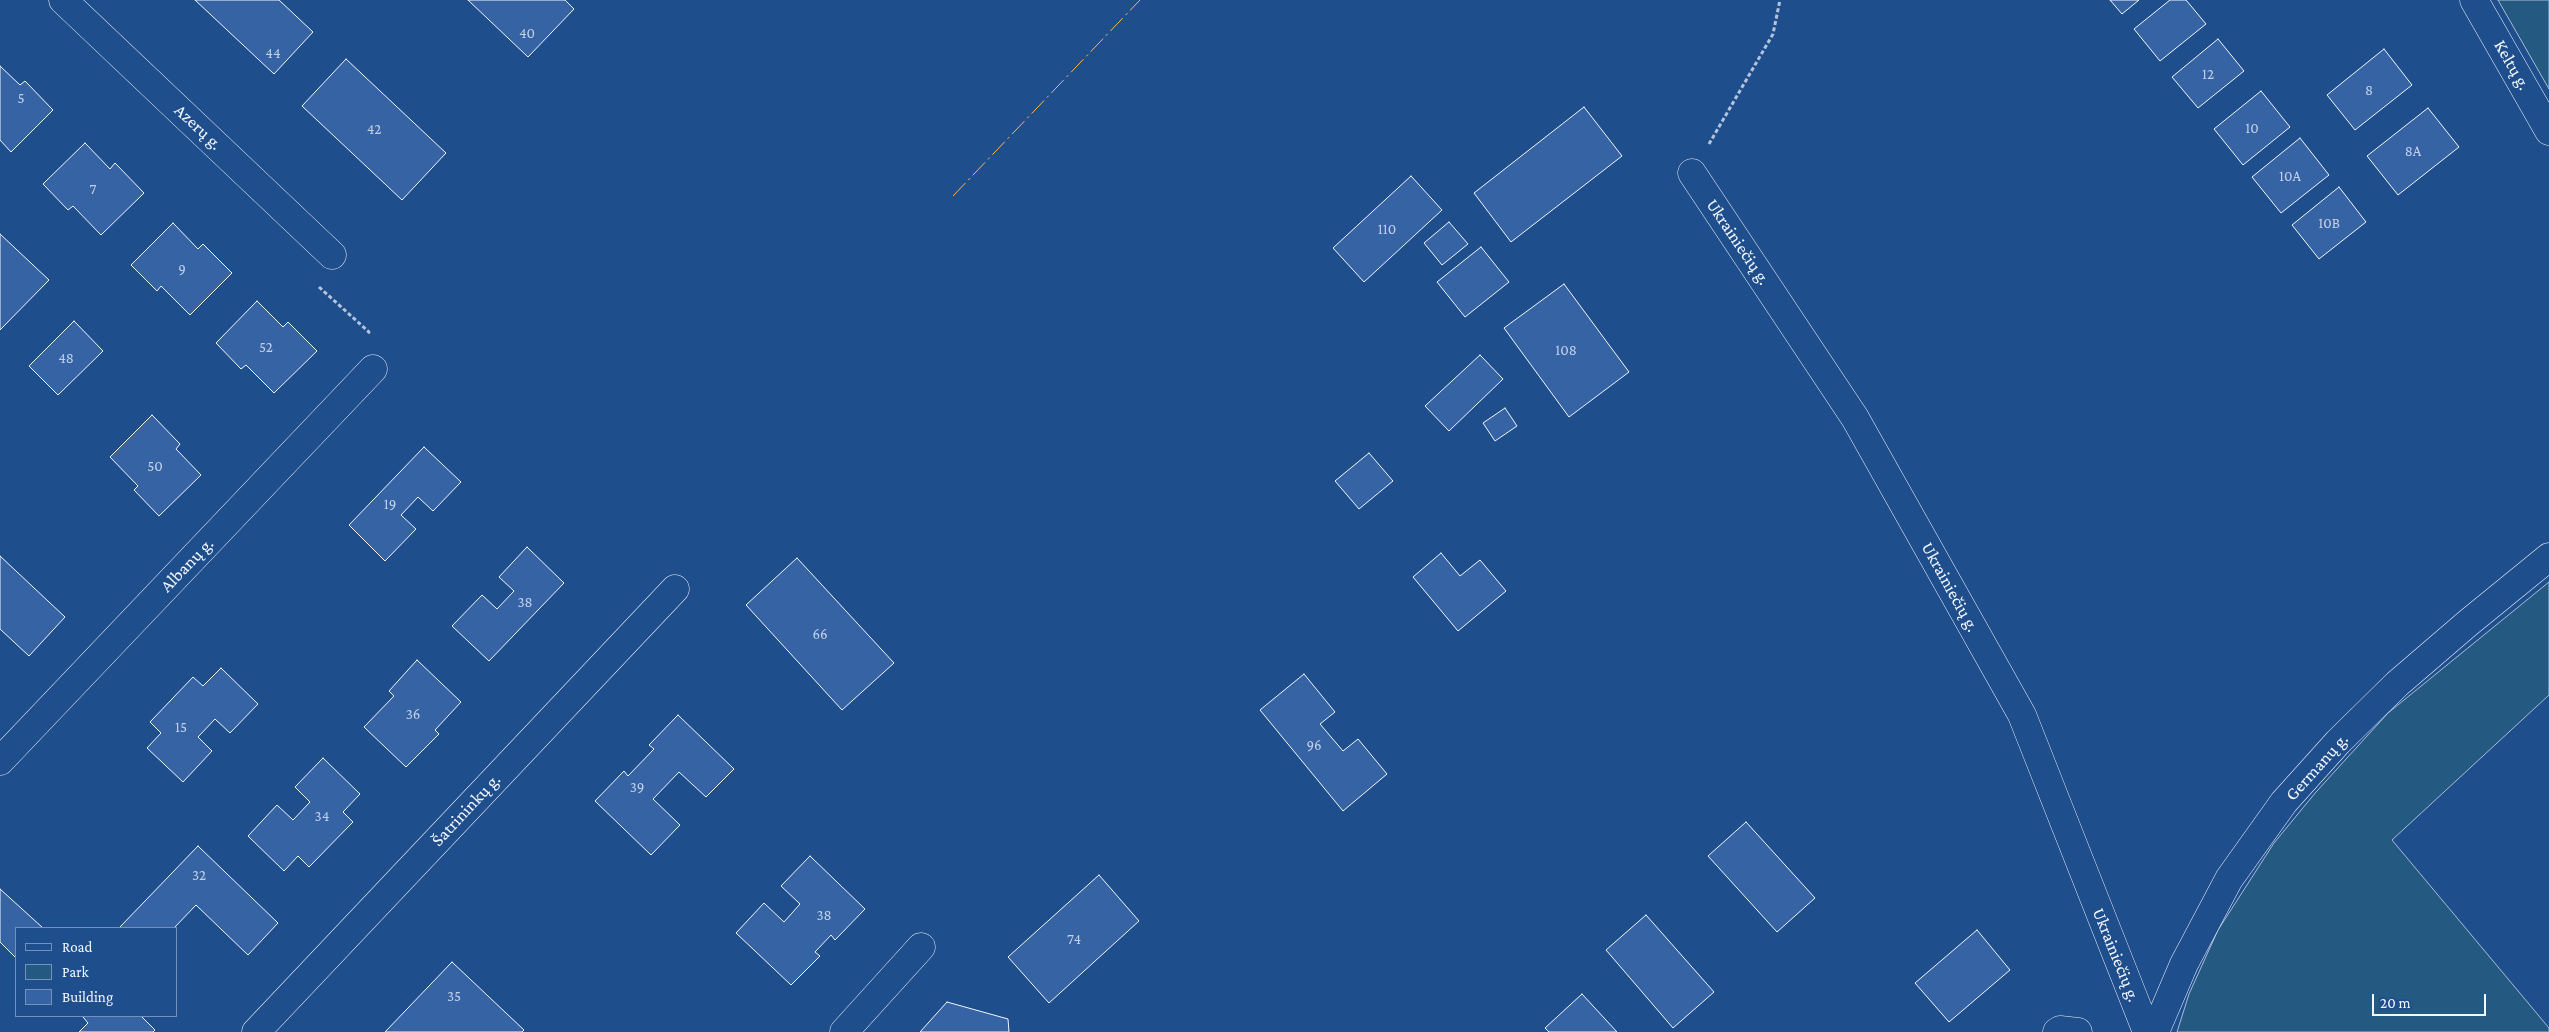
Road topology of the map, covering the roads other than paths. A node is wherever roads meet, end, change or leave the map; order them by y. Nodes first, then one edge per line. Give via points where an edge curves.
1 (63, 0) edge
2 (2474, 0) edge
3 (2549, 131) edge
4 (1692, 173) road end
5 (332, 254) road end
6 (373, 369) road end
7 (2549, 557) edge
8 (675, 589) dead end
9 (0, 761) edge
10 (921, 947) dead end
11 (256, 1032) edge
12 (844, 1032) edge
13 (2057, 1032) edge
14 (2078, 1032) edge
15 (2147, 1032) edge
16 (2155, 1032) edge

1 - 5 street, Azerų g.
2 - 3 street, Keltų g.
4 - 15 street, Ukrainiečių g. via 1855,418 2022,714
6 - 9 street, Albanų g.
7 - 16 street, Germanų g. via 2397,684 2284,802 2230,879 2184,964
8 - 11 street, Šatrininkų g.
10 - 12 street
13 - 14 street

